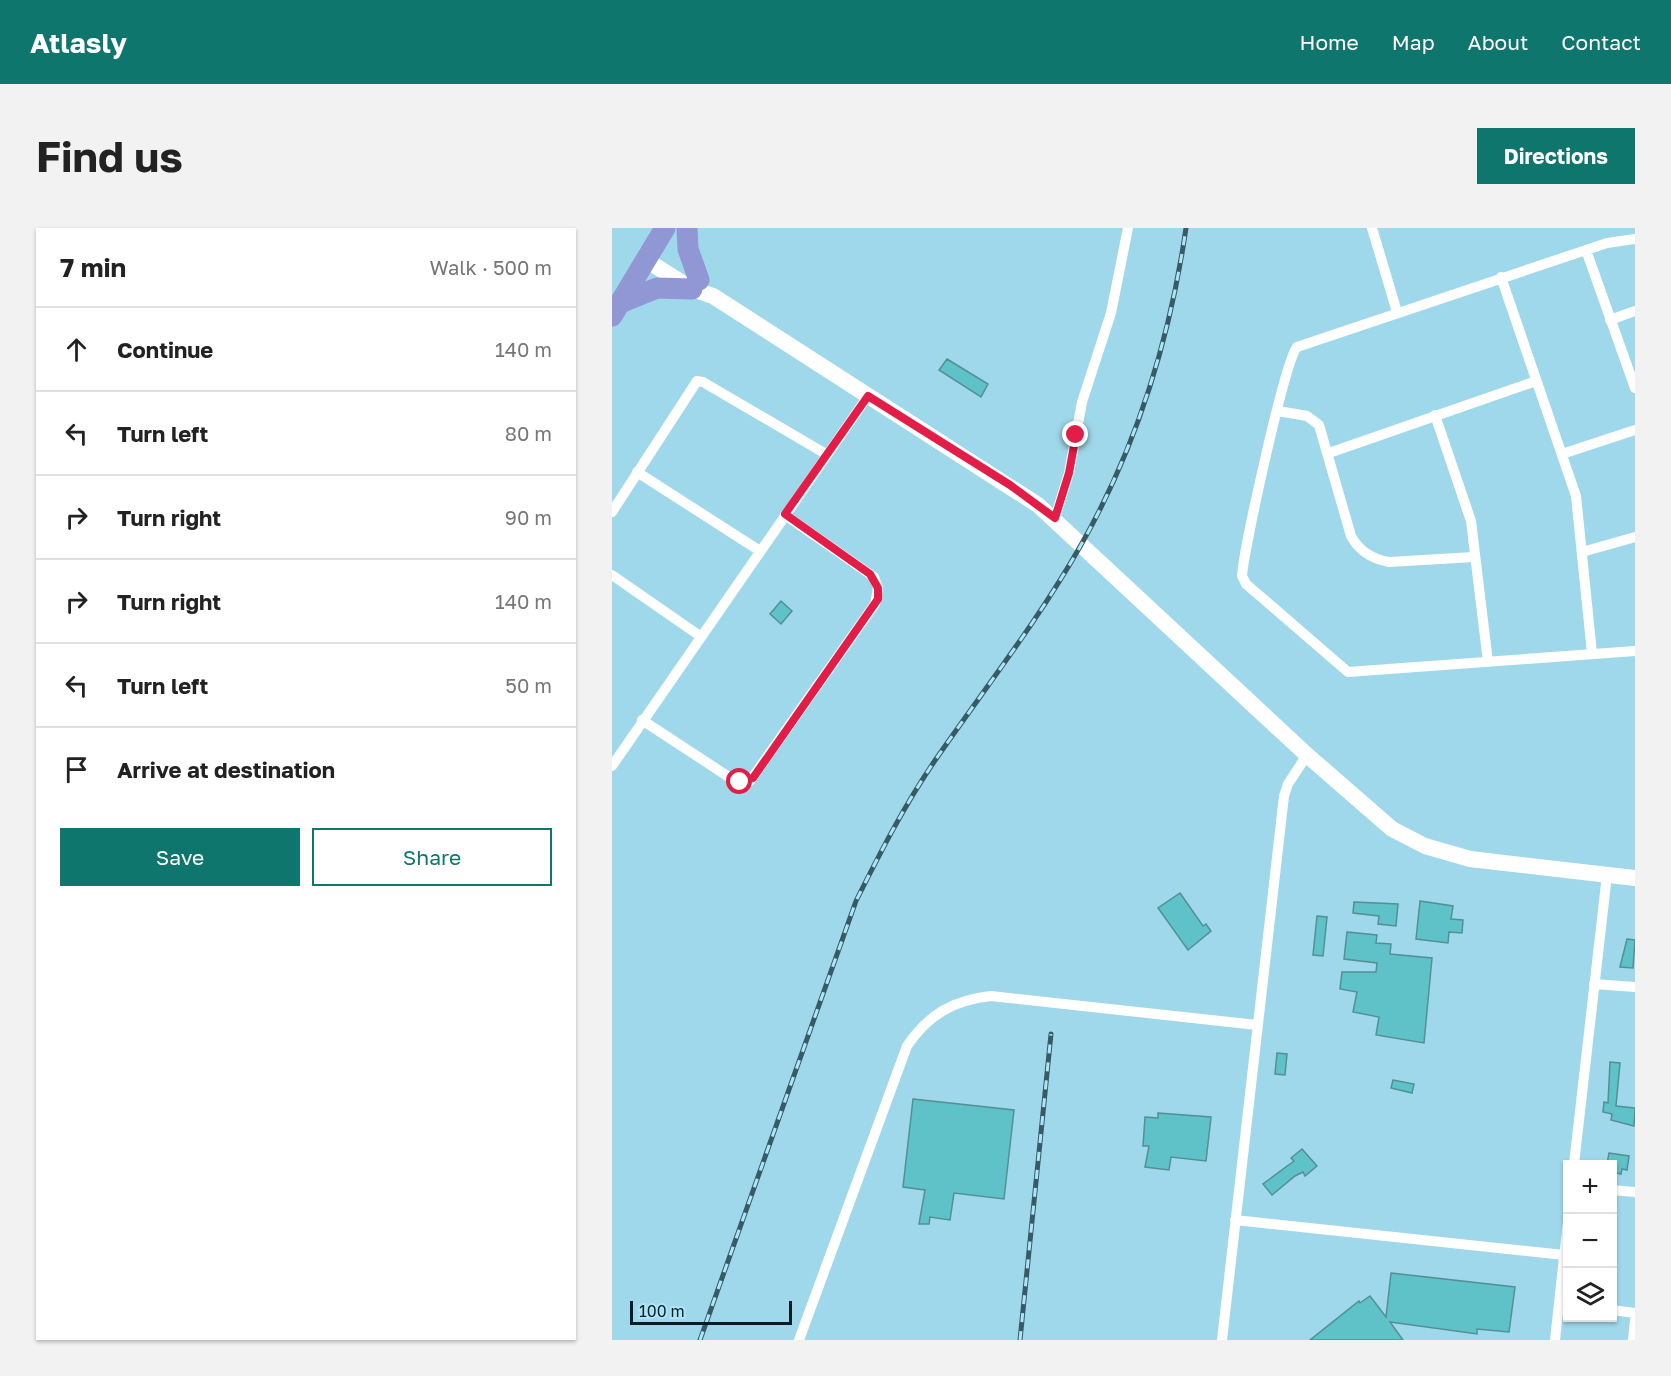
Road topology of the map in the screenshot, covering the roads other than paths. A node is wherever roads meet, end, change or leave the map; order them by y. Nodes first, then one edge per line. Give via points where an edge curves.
1 (665, 228) edge
2 (687, 228) edge
3 (1128, 228) edge
4 (1372, 228) edge
5 (1635, 239) edge
6 (1586, 250) junction
7 (649, 256) junction
8 (1501, 277) junction
9 (701, 288) junction
10 (616, 309) edge
11 (1635, 311) edge
12 (1397, 312) junction
13 (1610, 320) junction
14 (1536, 381) junction
15 (1635, 388) edge
16 (868, 396) junction
17 (1278, 411) junction
18 (1435, 415) junction
19 (1635, 430) edge
20 (1329, 453) junction
21 (826, 454) junction
22 (1562, 454) junction
23 (636, 472) junction
24 (612, 512) edge
25 (785, 514) junction
26 (1055, 518) junction
27 (1635, 537) edge
28 (760, 551) junction
29 (1582, 552) junction
30 (1474, 557) junction
31 (612, 575) edge
32 (700, 636) junction
33 (1635, 651) edge
34 (1592, 653) junction
35 (1488, 662) junction
36 (642, 720) junction
37 (1307, 755) junction
38 (612, 766) edge
39 (1607, 875) junction
40 (1635, 878) edge
41 (1594, 984) junction
42 (1635, 987) edge
43 (1257, 1025) junction
44 (1574, 1160) edge
45 (1617, 1190) edge
46 (1635, 1192) edge
47 (1235, 1220) junction
48 (1563, 1255) edge
49 (1563, 1303) edge
50 (1617, 1311) edge
51 (1635, 1313) edge
52 (1635, 1320) edge
53 (799, 1340) edge
54 (1222, 1340) edge
55 (1555, 1340) edge
56 (1633, 1340) edge

1 - 7 highway
2 - 9 highway via 688,249
3 - 26 street via 1111,313 1082,402 1069,473
4 - 12 street
5 - 6 street
6 - 8 street
6 - 13 street
7 - 9 street
7 - 10 highway
8 - 12 street
8 - 14 street
9 - 10 highway via 657,288
9 - 16 street
11 - 13 street
12 - 17 street via 1297,347
13 - 15 street
14 - 18 street
14 - 22 street
16 - 21 street
16 - 26 street via 1010,485
17 - 20 street via 1316,421 1323,430
17 - 35 street via 1242,572 1244,581 1346,671
18 - 20 street
18 - 30 street via 1468,508
19 - 22 street
20 - 30 street via 1351,536 1369,555 1389,562
21 - 23 street via 697,381
21 - 25 street
22 - 29 street via 1575,496
23 - 24 street
23 - 28 street
25 - 28 street
25 - 36 street via 874,577 878,588 875,604 750,781 735,781
26 - 37 street
27 - 29 street
28 - 32 street
29 - 34 street
30 - 35 street
31 - 32 street
32 - 36 street
33 - 34 street
34 - 35 street
36 - 38 street
37 - 39 street via 1374,816 1425,846 1470,859
37 - 43 street via 1284,796
39 - 40 street
39 - 41 street
41 - 42 street
41 - 44 street
43 - 47 street
43 - 53 street via 991,996 970,998 934,1015 907,1046
45 - 46 street
47 - 48 street
47 - 54 street
49 - 55 street
50 - 51 street
52 - 56 street

